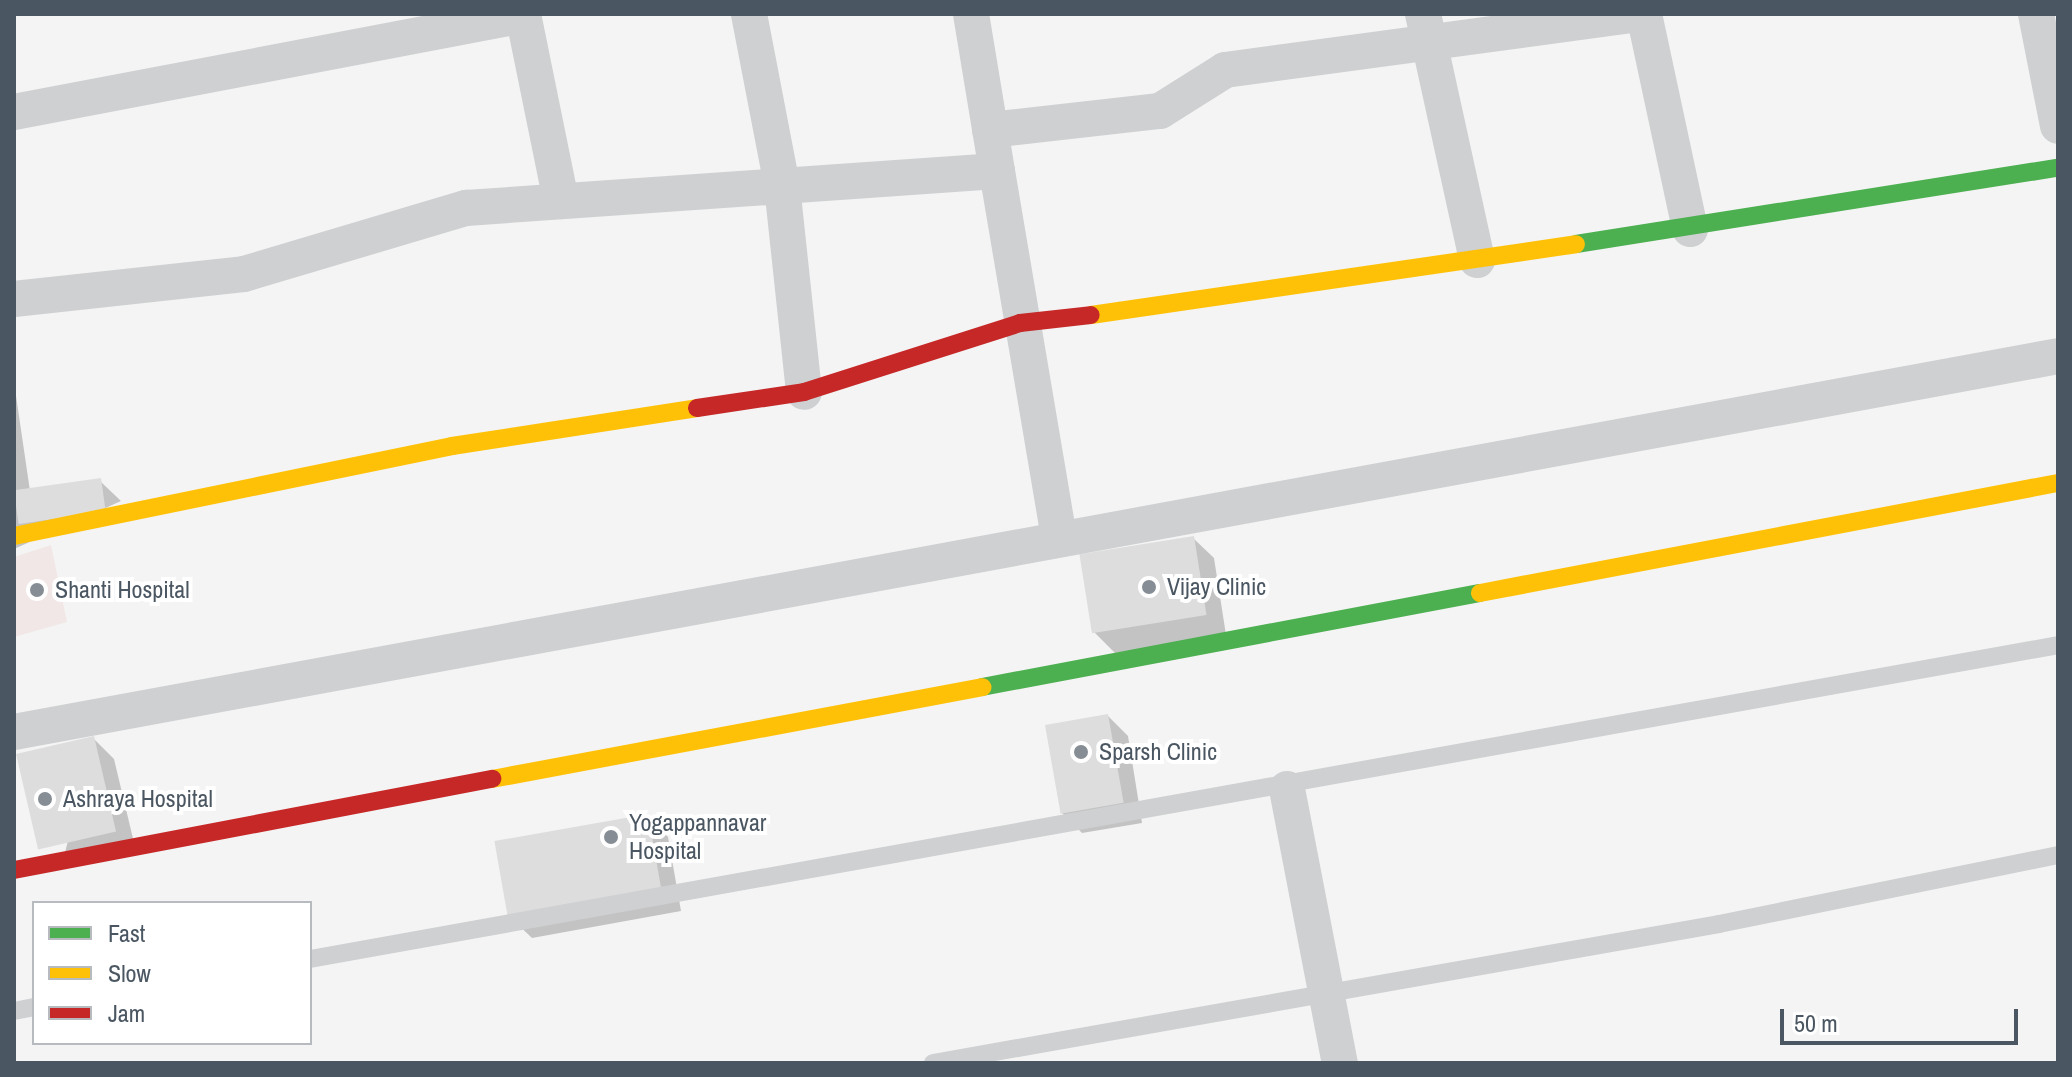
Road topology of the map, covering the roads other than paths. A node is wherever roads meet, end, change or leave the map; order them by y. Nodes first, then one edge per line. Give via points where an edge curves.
1 (524, 14) edge
2 (749, 14) edge
3 (971, 14) edge
4 (1641, 14) edge
5 (2036, 14) edge
6 (1425, 28) edge
7 (14, 112) edge
8 (2058, 126) edge
9 (990, 130) junction
10 (2058, 168) edge
11 (997, 171) junction
12 (782, 186) junction
13 (561, 201) junction
14 (1690, 229) junction
15 (1477, 260) junction
16 (14, 299) edge
17 (1020, 323) junction
18 (2058, 356) edge
19 (804, 392) junction
20 (2058, 483) edge
21 (14, 536) edge
22 (1059, 538) junction
23 (2058, 645) edge
24 (14, 732) edge
25 (1287, 789) junction
26 (2058, 855) edge
27 (14, 870) edge
28 (312, 959) edge
29 (1329, 993) junction
30 (933, 1063) edge
31 (1340, 1063) edge

1 - 7 street
1 - 13 street
2 - 12 street
3 - 9 street
4 - 6 street
4 - 14 street
5 - 8 street
6 - 9 street via 1225,70 1160,111
6 - 15 street
9 - 11 street
10 - 14 street
11 - 12 street
11 - 17 street
12 - 13 street
12 - 19 street
13 - 16 street via 466,208 244,274
14 - 15 street
15 - 17 street
17 - 19 street
17 - 22 street
18 - 22 street
19 - 21 street via 452,446
20 - 27 street
22 - 24 street via 467,654
23 - 25 lane
25 - 28 lane via 935,843
25 - 29 street
26 - 29 lane
29 - 30 lane
29 - 31 street

